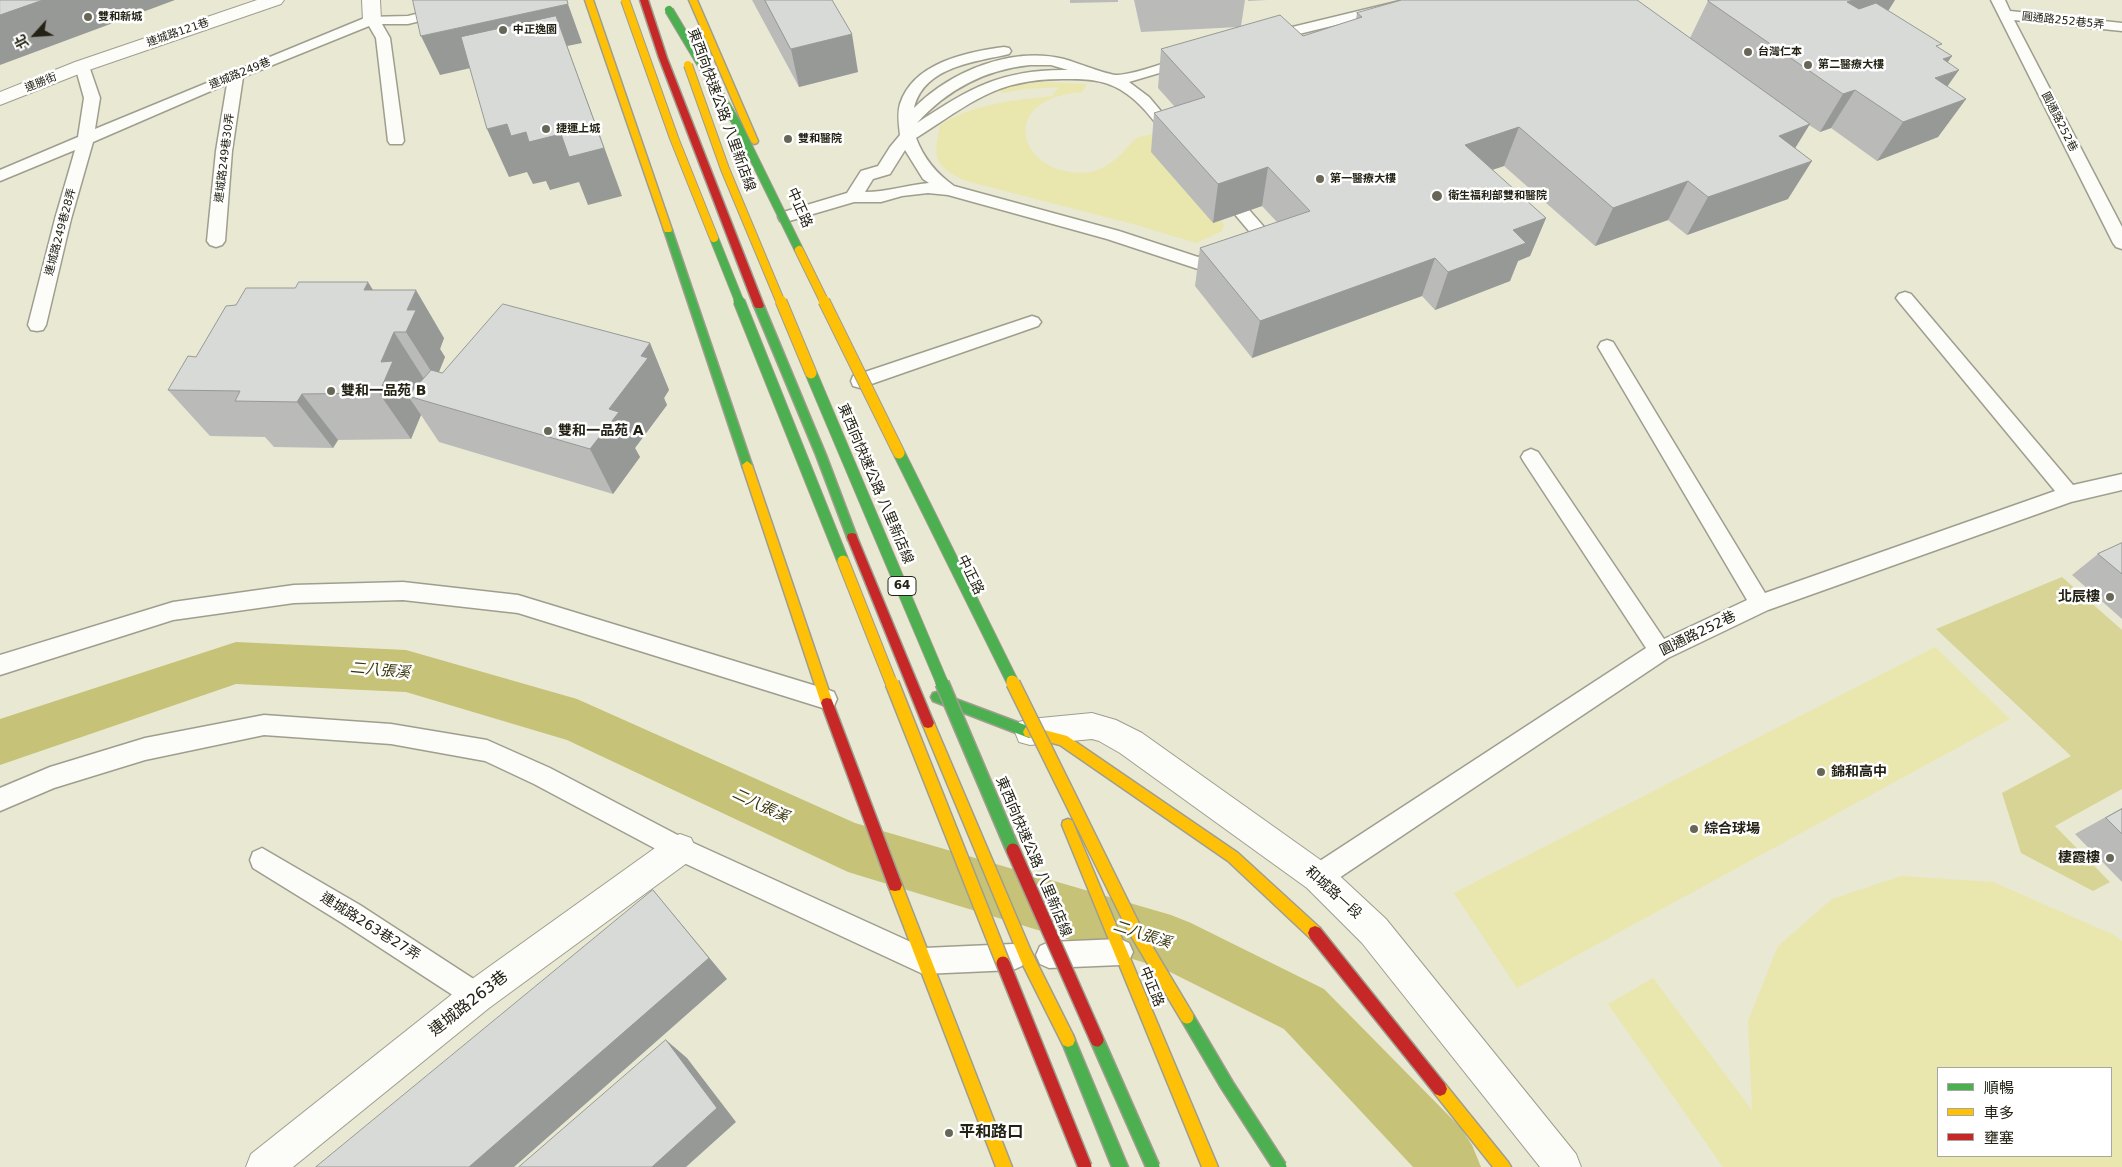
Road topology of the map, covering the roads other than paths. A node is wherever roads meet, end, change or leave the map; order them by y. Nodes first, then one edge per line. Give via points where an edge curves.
1 (275, 0) edge
2 (371, 0) edge
3 (487, 0) edge
4 (589, 0) edge
5 (625, 0) edge
6 (644, 0) edge
7 (693, 0) edge
8 (1420, 0) edge
9 (667, 5) edge
10 (2001, 7) edge
11 (372, 20) junction
12 (2122, 27) edge
13 (1257, 41) edge
14 (1200, 57) edge
15 (82, 66) junction
16 (236, 75) junction
17 (1110, 78) junction
18 (0, 99) edge
19 (907, 131) junction
20 (86, 139) junction
21 (396, 141) dead end
22 (1186, 150) edge
23 (0, 176) edge
24 (1211, 178) edge
25 (948, 190) junction
26 (853, 198) junction
27 (786, 217) junction
28 (216, 241) dead end
29 (2122, 244) edge
30 (1905, 298) dead end
31 (1032, 322) dead end
32 (37, 325) dead end
33 (1607, 347) dead end
34 (860, 381) junction
35 (1531, 457) dead end
36 (2122, 482) edge
37 (2069, 494) junction
38 (1760, 604) junction
39 (1660, 651) junction
40 (0, 665) edge
41 (913, 688) junction
42 (826, 700) junction
43 (1029, 732) junction
44 (1052, 789) dead end
45 (0, 800) edge
46 (1063, 815) dead end
47 (680, 849) junction
48 (262, 860) dead end
49 (1318, 877) junction
50 (1022, 946) junction
51 (1120, 952) junction
52 (923, 961) junction
53 (477, 996) junction
54 (264, 1167) edge
55 (1004, 1167) edge
56 (1085, 1167) edge
57 (1120, 1167) edge
58 (1153, 1167) edge
59 (1210, 1167) edge
60 (1280, 1167) edge
61 (1503, 1167) edge
62 (1564, 1167) edge

1 - 15 street, 連城路121巷
2 - 11 street
3 - 11 lane, 連城路249巷 via 408,20
4 - 42 main road via 676,249
5 - 56 main road, bridge via 674,138
6 - 41 main road via 663,58 757,302
7 - 27 main road, 中正路
8 - 13 lane
9 - 58 main road, 東西向快速公路 八里新店線 / 64, bridge via 725,169 1036,904
9 - 60 main road, bridge via 736,122 1135,930
10 - 12 lane, 圓通路252巷5弄
10 - 29 lane, 圓通路252巷
11 - 16 lane, 連城路249巷
11 - 21 lane via 383,38
14 - 17 lane
15 - 18 street, 連勝街
15 - 20 lane, 連城路249巷28弄 via 92,98
16 - 20 lane, 連城路249巷
16 - 28 lane, 連城路249巷30弄 via 224,151
17 - 19 lane via 1030,76 1005,81
17 - 19 lane via 1046,48 973,57 952,64 918,84 907,106
17 - 22 lane via 1134,91
19 - 25 lane via 912,148 929,176
19 - 26 lane via 884,170 867,175
20 - 23 lane, 連城路249巷
20 - 32 lane, 連城路249巷28弄
24 - 25 lane via 1265,239 1198,263 1113,235
25 - 26 lane via 928,188 881,198
26 - 27 lane
27 - 34 main road, 中正路
30 - 37 lane
31 - 34 lane
33 - 38 lane
34 - 43 main road, 中正路
35 - 39 lane
36 - 37 lane, 圓通路252巷
37 - 38 lane, 圓通路252巷
38 - 39 lane, 圓通路252巷
39 - 49 lane, 圓通路252巷
40 - 42 lane via 173,611 294,594 403,590 518,604
41 - 43 main road
41 - 50 main road
42 - 52 main road
43 - 44 main road, 中正路
43 - 49 street, 和城路一段 via 1092,726 1105,729 1131,743
43 - 61 main road via 1063,740 1233,857 1309,926
45 - 47 lane via 50,778 145,749 264,725 391,734 488,751
46 - 51 main road, 中正路
47 - 52 lane
47 - 53 street, 連城路263巷
48 - 53 lane, 連城路263巷27弄
49 - 62 street, 和城路一段 via 1374,931
50 - 51 lane
50 - 52 lane
50 - 57 main road via 1062,1025
51 - 59 main road, 中正路
52 - 55 main road
53 - 54 street, 連城路263巷

